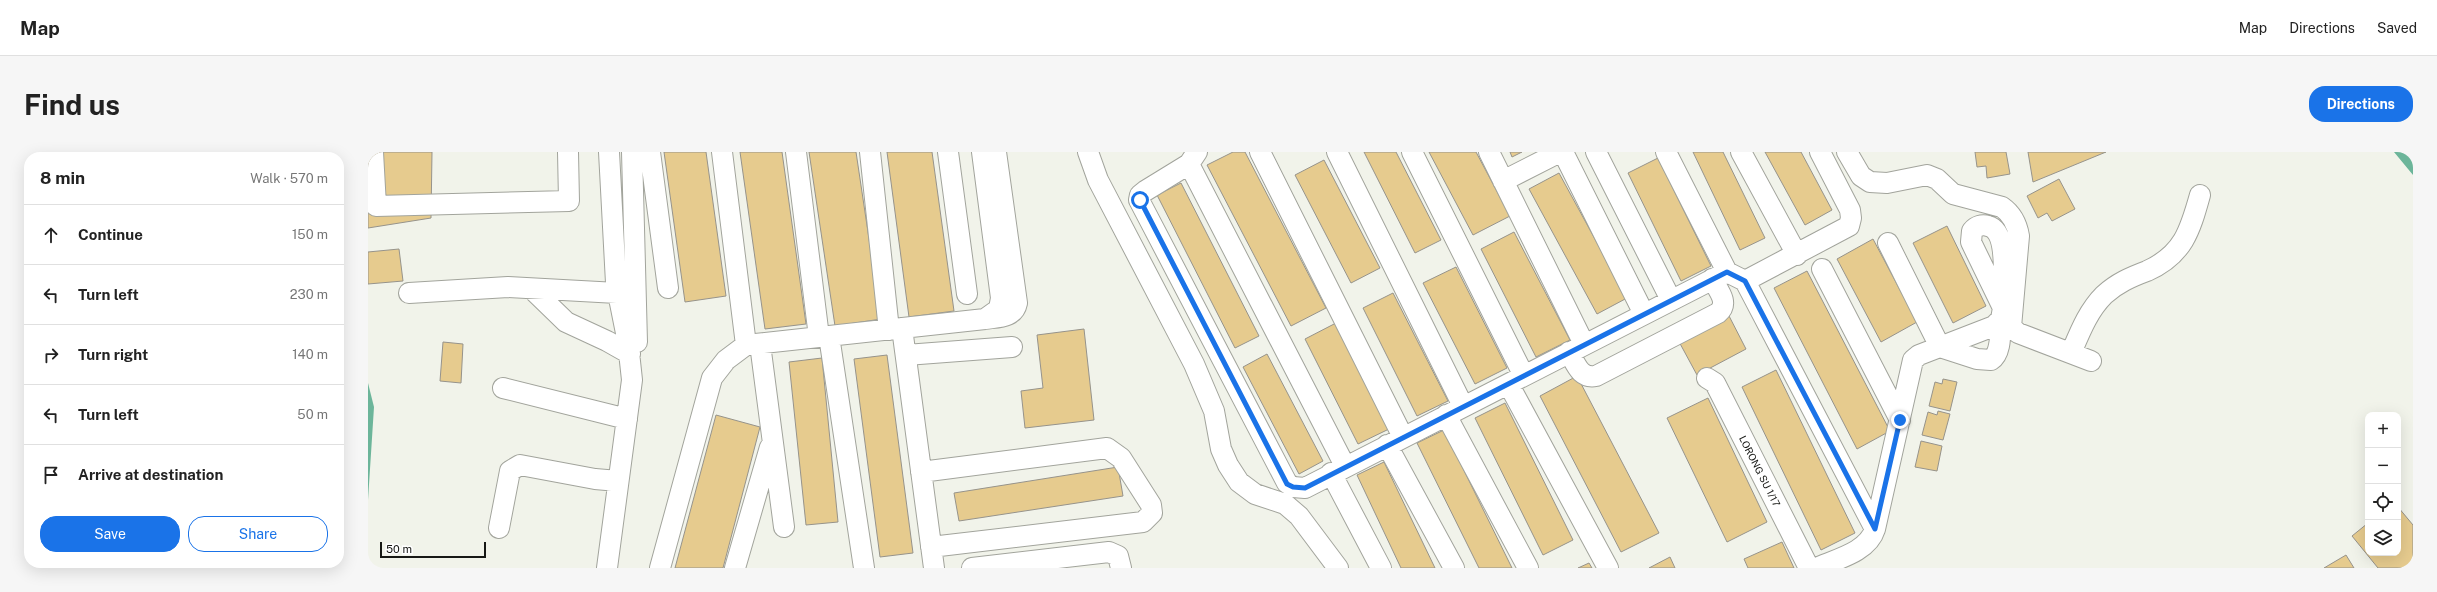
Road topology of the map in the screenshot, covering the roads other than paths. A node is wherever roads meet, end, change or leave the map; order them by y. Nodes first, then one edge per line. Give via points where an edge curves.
1 (373, 152) edge
2 (568, 152) edge
3 (609, 152) edge
4 (632, 152) edge
5 (650, 152) edge
6 (722, 152) edge
7 (796, 152) edge
8 (870, 152) edge
9 (948, 152) edge
10 (982, 152) edge
11 (996, 152) edge
12 (1088, 152) edge
13 (1260, 152) edge
14 (1336, 152) edge
15 (1412, 152) edge
16 (1489, 152) edge
17 (1561, 152) edge
18 (1596, 152) edge
19 (1666, 152) edge
20 (1741, 152) edge
21 (1820, 152) edge
22 (1847, 152) edge
23 (1193, 158) edge
24 (1503, 181) junction
25 (2200, 194) dead end
26 (1888, 244) dead end
27 (1797, 255) junction
28 (1822, 269) dead end
29 (1720, 275) junction
30 (1745, 281) junction
31 (668, 288) dead end
32 (532, 289) junction
33 (409, 293) dead end
34 (617, 293) junction
35 (967, 294) dead end
36 (1671, 300) junction
37 (1644, 314) junction
38 (985, 319) junction
39 (896, 329) junction
40 (824, 337) junction
41 (753, 344) junction
42 (1012, 346) dead end
43 (1940, 347) junction
44 (1576, 348) junction
45 (2070, 353) junction
46 (630, 354) junction
47 (906, 355) junction
48 (2091, 361) dead end
49 (1707, 378) dead end
50 (632, 380) junction
51 (1517, 380) junction
52 (503, 388) dead end
53 (1463, 406) junction
54 (1446, 415) junction
55 (627, 419) junction
56 (1900, 420) junction
57 (772, 439) junction
58 (1395, 441) junction
59 (1338, 470) junction
60 (921, 472) junction
61 (618, 482) junction
62 (784, 527) dead end
63 (499, 528) dead end
64 (1875, 529) junction
65 (931, 547) junction
66 (1057, 564) edge
67 (607, 568) edge
68 (660, 568) edge
69 (735, 568) edge
70 (864, 568) edge
71 (934, 568) edge
72 (980, 568) edge
73 (1121, 568) edge
74 (1338, 568) edge
75 (1380, 568) edge
76 (1454, 568) edge
77 (1528, 568) edge
78 (1608, 568) edge
79 (1809, 568) edge
80 (1816, 568) edge

1 - 2 street via 376,206 569,201
3 - 34 street
4 - 50 street via 637,342
5 - 31 street
6 - 41 street
7 - 40 street
8 - 39 street
9 - 35 street
10 - 38 street via 1001,298 999,308
11 - 38 street via 1017,303 1015,310 1010,314
12 - 74 street via 1098,180 1194,364 1214,411 1221,449 1228,465 1239,482 1255,494 1285,504 1299,516
13 - 58 street
14 - 53 street
15 - 51 street
16 - 24 street
17 - 24 street
17 - 37 street
18 - 36 street
19 - 29 street
20 - 27 street
21 - 27 street via 1852,218 1845,230
22 - 45 street via 1862,176 1870,182 1882,184 1927,175 1937,179 1953,194 2002,206 2008,210 2017,226 2019,236 2011,327 2018,333
23 - 59 street
23 - 59 street via 1140,195 1142,209 1287,484 1305,488
24 - 44 street
25 - 45 street via 2183,244 2170,259 2120,282 2104,295 2087,317
26 - 43 street
27 - 30 street
28 - 56 street
29 - 30 street
29 - 36 street
29 - 44 street via 1724,300 1723,307 1718,313 1596,376 1586,377 1582,374
30 - 64 street
32 - 33 street via 508,287
32 - 34 street
32 - 46 street via 566,322
34 - 46 street
36 - 37 street
37 - 44 street
38 - 39 street
39 - 40 street
39 - 47 street
40 - 41 street
40 - 70 street
41 - 57 street
41 - 68 street via 726,360 712,378
42 - 47 street
43 - 43 street via 1977,359 1991,360 1998,348 2002,314 1994,326
43 - 56 street via 1913,360
44 - 51 street
45 - 48 street
46 - 50 street
47 - 60 street
49 - 79 street, LORONG SU 1/17 via 1715,383
50 - 55 street
51 - 53 street
51 - 78 street
52 - 55 street
53 - 54 street
54 - 58 street
54 - 77 street
55 - 61 street
56 - 64 street
57 - 62 street
57 - 69 street
58 - 59 street
58 - 76 street
59 - 75 street
60 - 65 street
60 - 65 street via 1107,448 1121,458 1151,505 1152,513 1143,522
61 - 63 street via 520,465 510,471
61 - 67 street
64 - 80 street via 1864,546
65 - 71 street
66 - 72 street
66 - 73 street via 1109,552 1118,556

